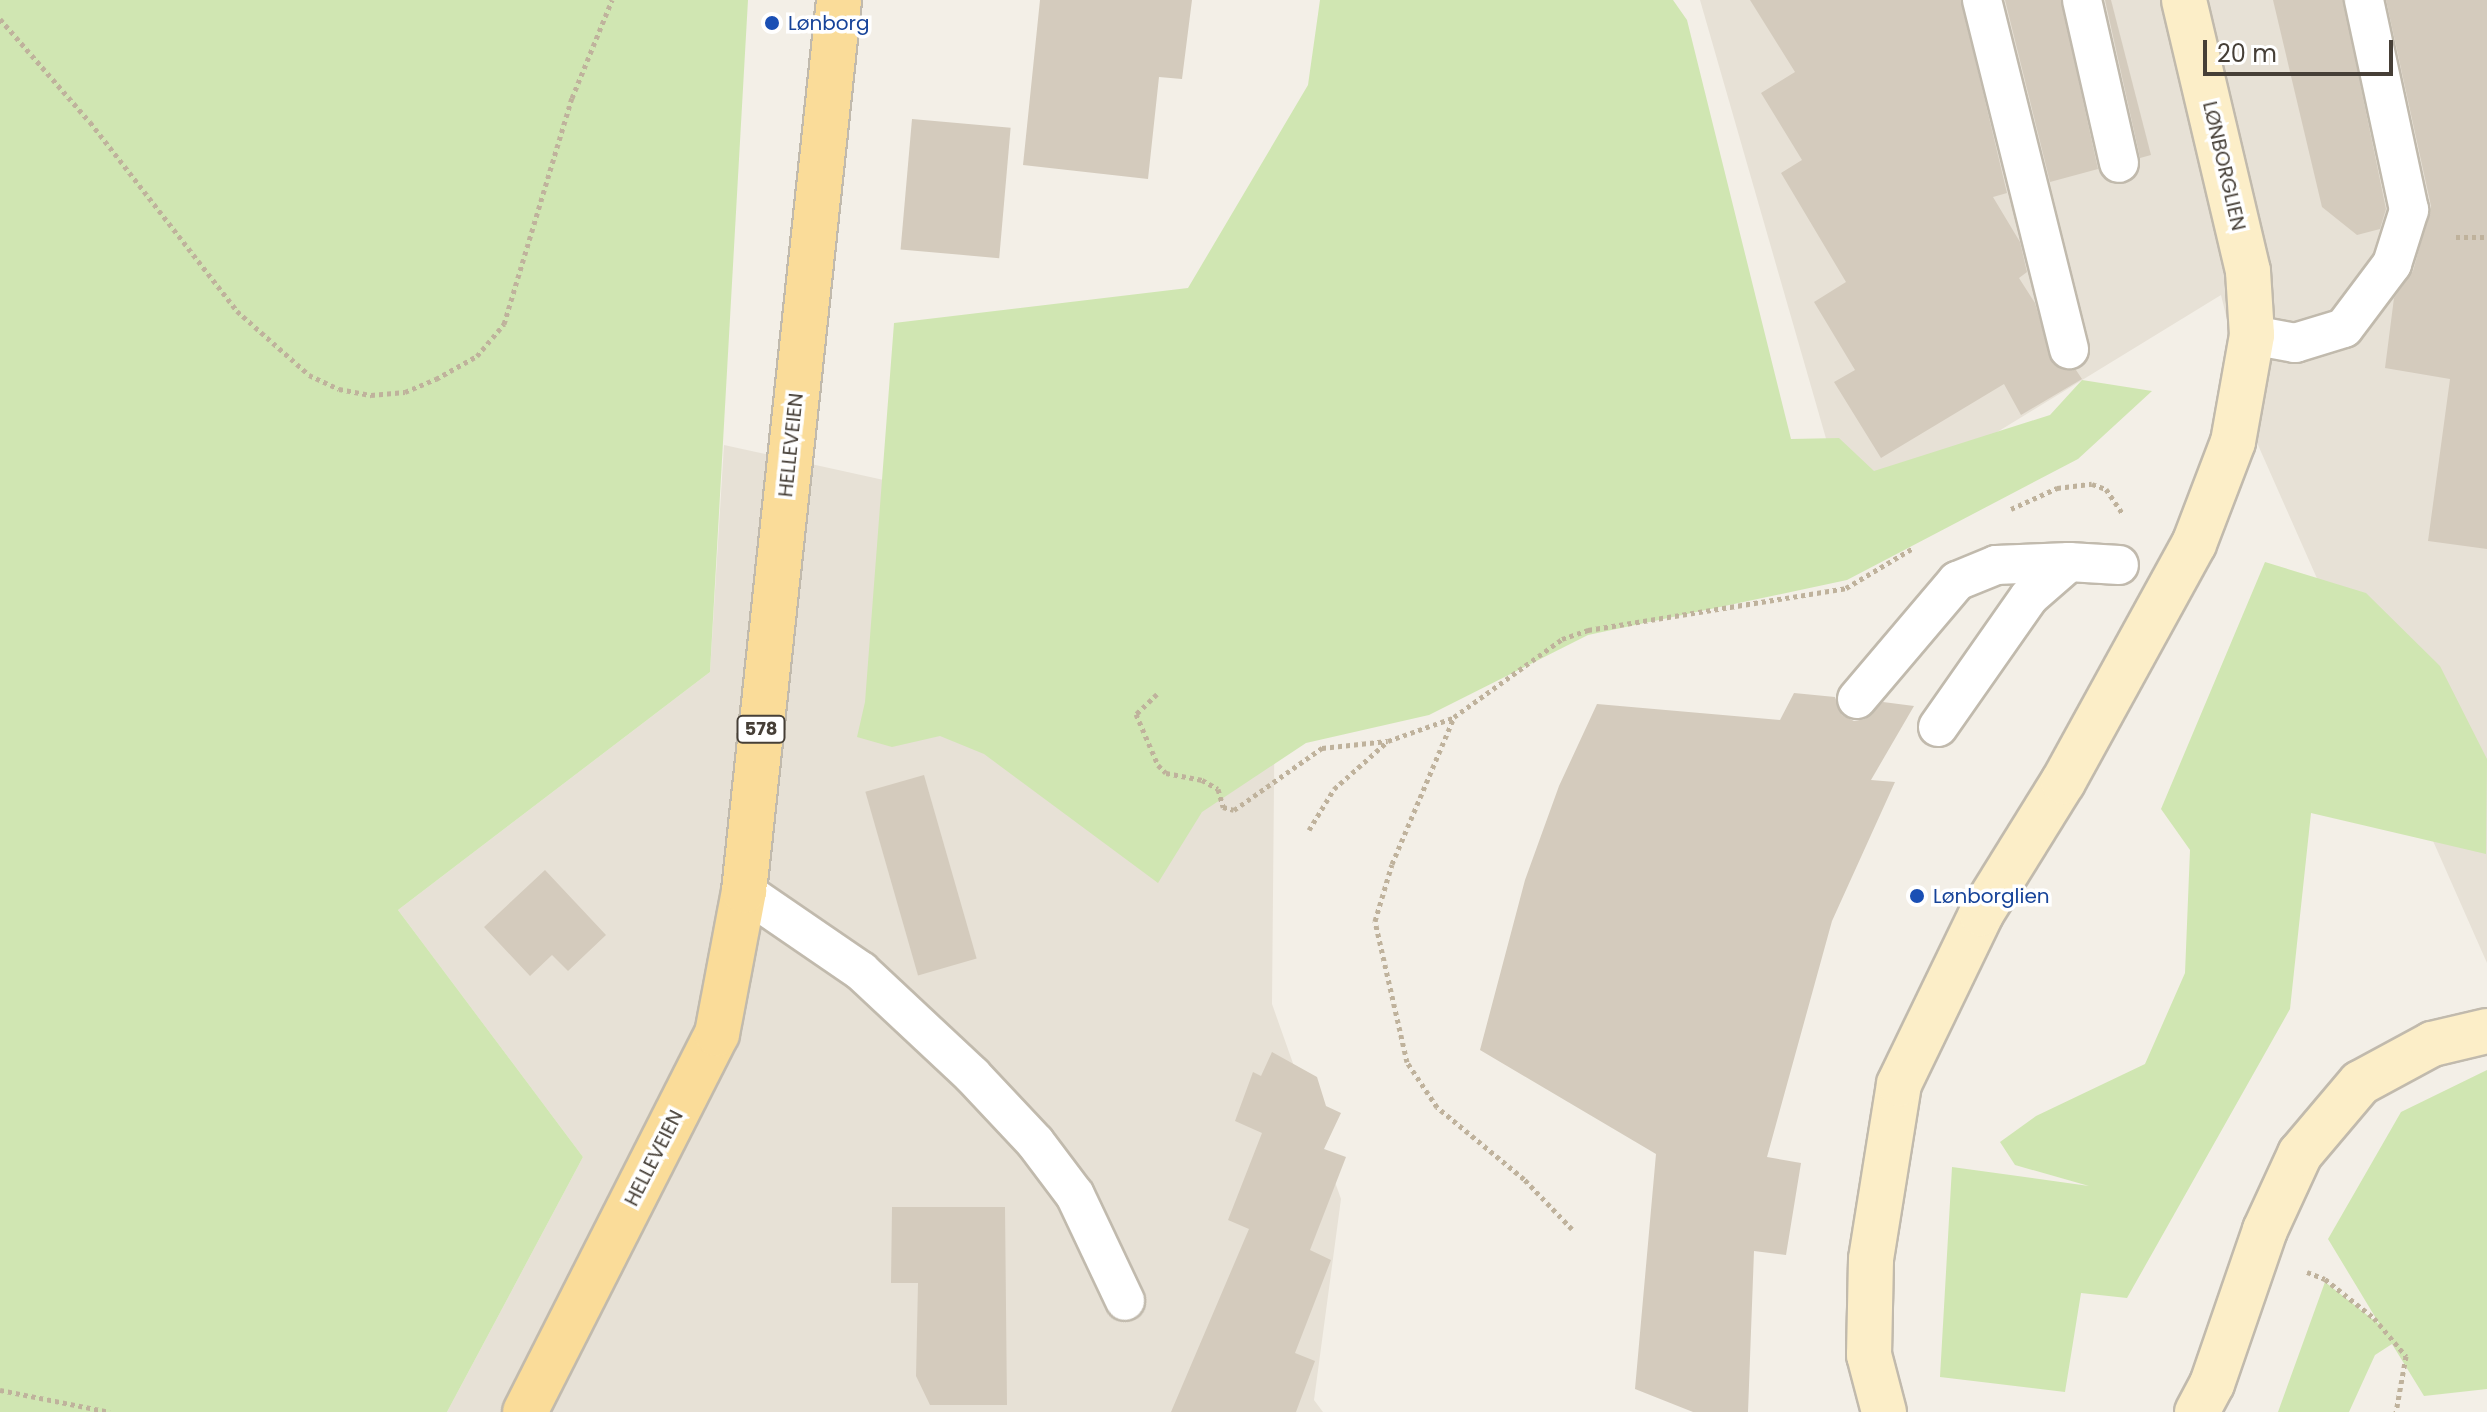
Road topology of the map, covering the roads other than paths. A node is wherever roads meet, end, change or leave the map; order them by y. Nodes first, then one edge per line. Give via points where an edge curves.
1 (839, 0) edge
2 (1982, 0) edge
3 (2082, 0) edge
4 (2184, 0) edge
5 (2364, 0) edge
6 (2119, 163) dead end
7 (2252, 335) junction
8 (2069, 349) dead end
9 (2069, 562) junction
10 (2119, 565) dead end
11 (1857, 699) dead end
12 (1938, 727) dead end
13 (744, 891) junction
14 (2487, 1031) edge
15 (1125, 1301) dead end
16 (525, 1412) edge
17 (1884, 1412) edge
18 (2197, 1412) edge

1 - 13 main road, HELLEVEIEN / 578
2 - 8 lane
3 - 6 lane
4 - 7 street, LØNBORGLIEN via 2245,258
5 - 7 lane via 2409,210 2392,264 2344,328 2295,343
7 - 17 street, LØNBORGLIEN via 2233,442 2194,544 2063,782 1981,914 1899,1084 1871,1259 1869,1355
9 - 10 lane
9 - 11 lane via 1996,565 1957,581
9 - 12 lane via 2029,597
13 - 15 lane via 861,971 1035,1142 1075,1195
13 - 16 main road, HELLEVEIEN / 578 via 717,1034
14 - 18 street via 2432,1044 2360,1083 2300,1154

